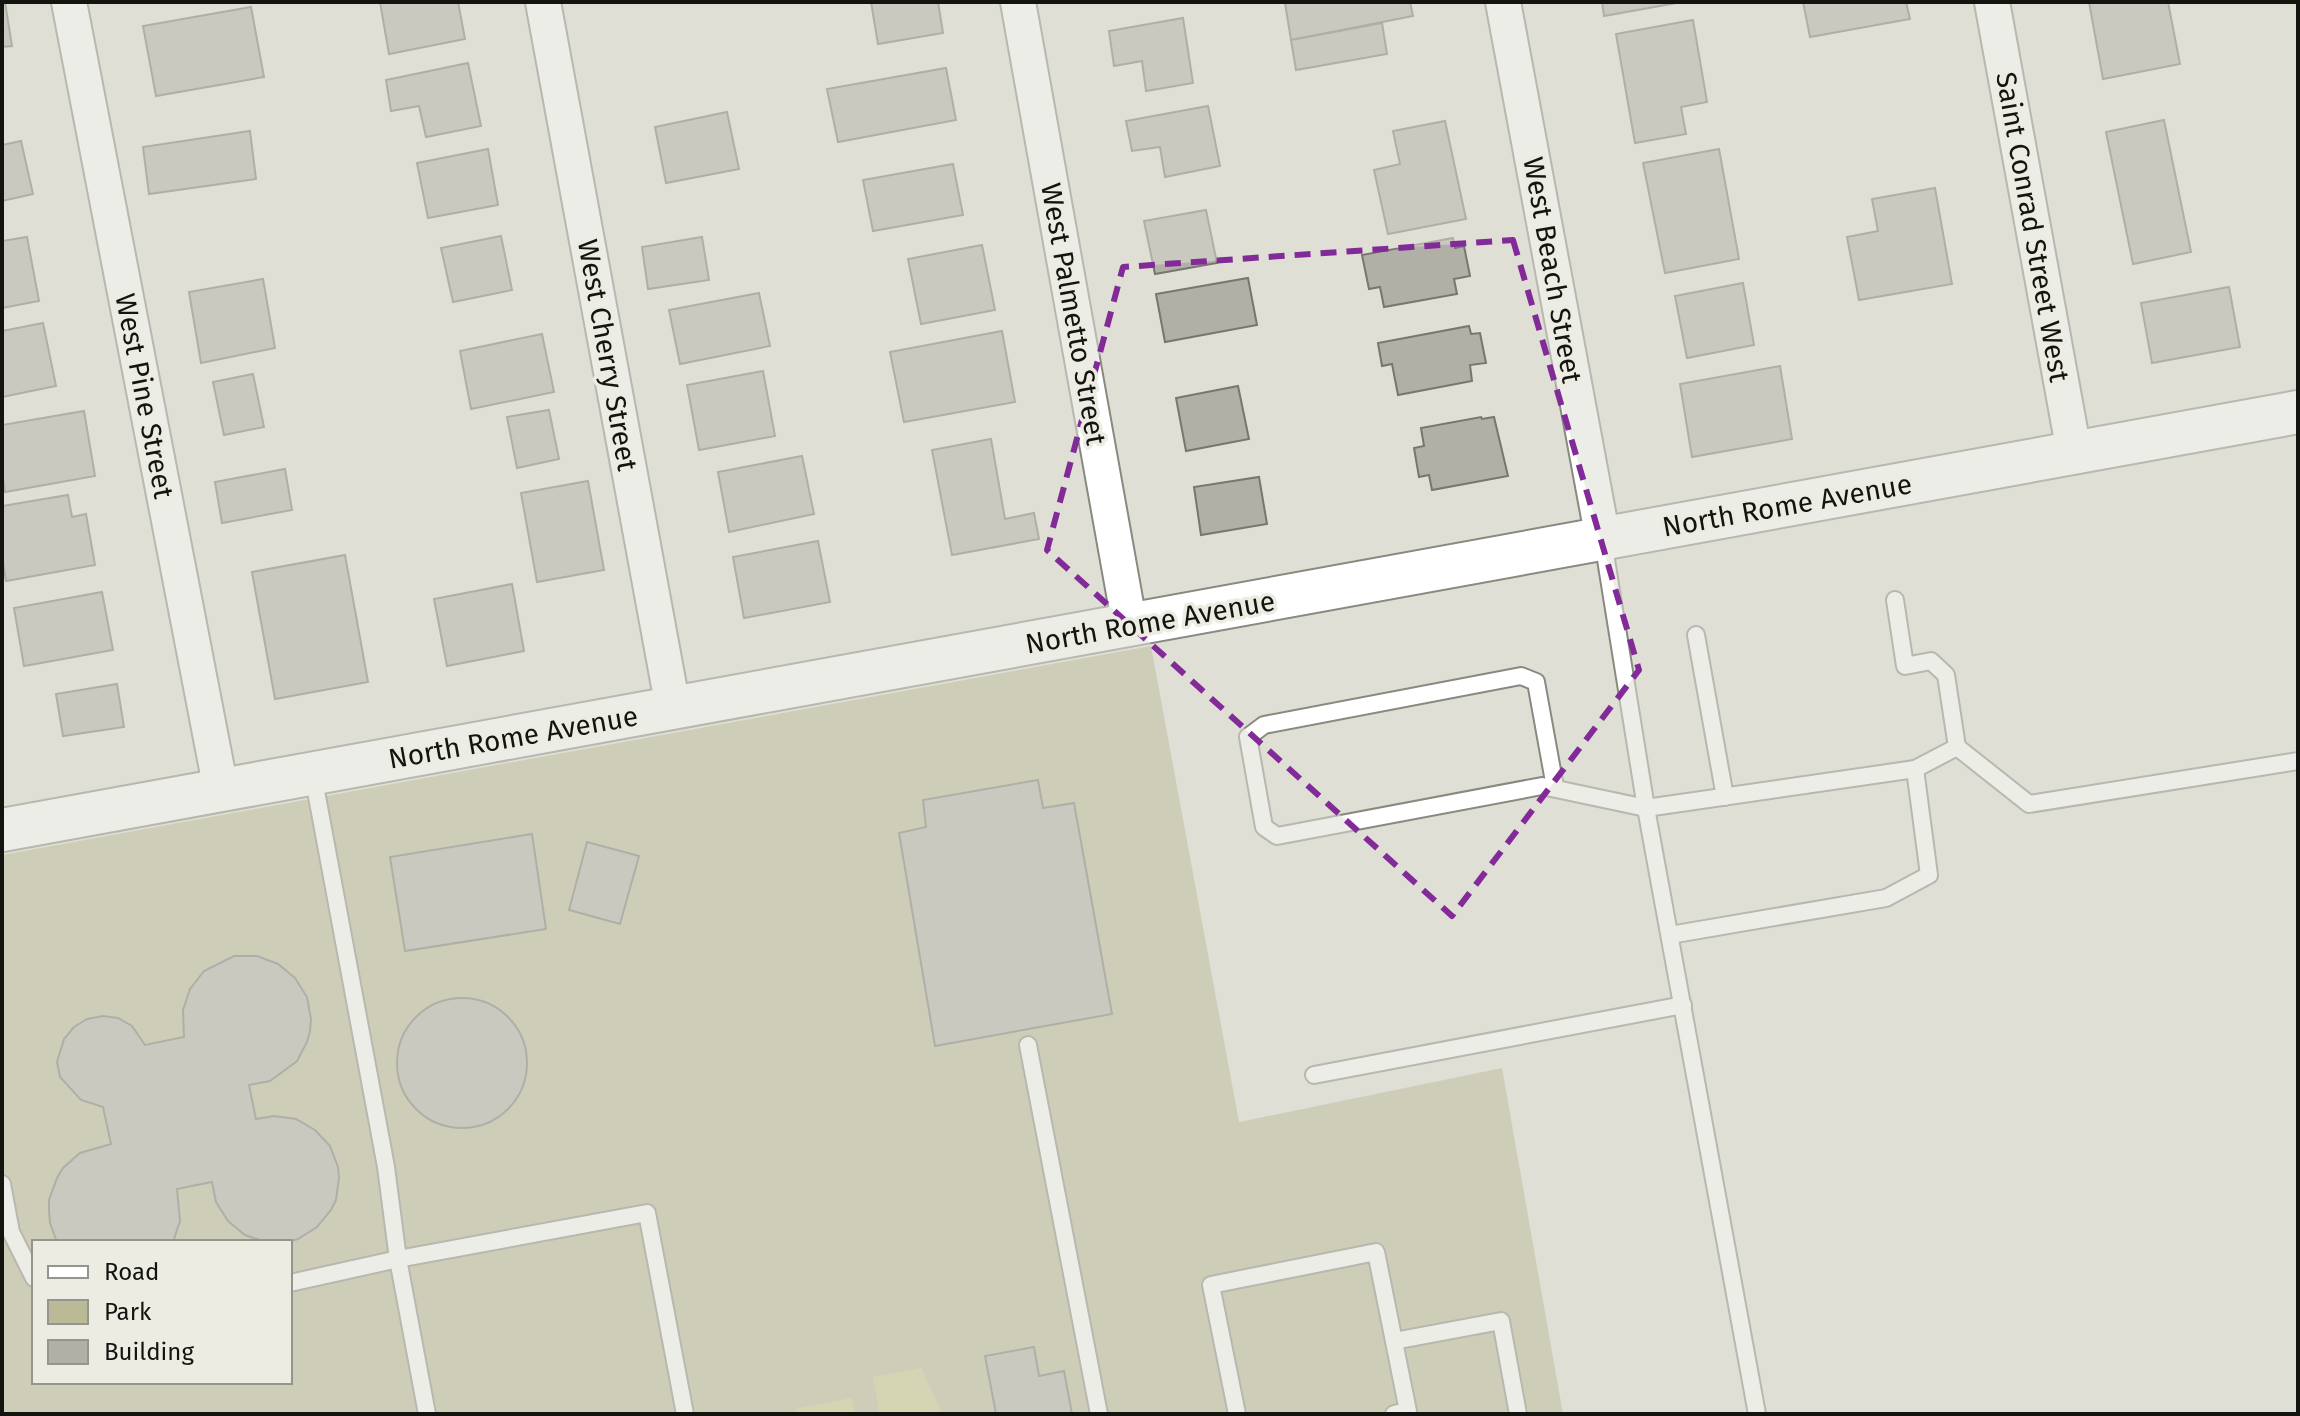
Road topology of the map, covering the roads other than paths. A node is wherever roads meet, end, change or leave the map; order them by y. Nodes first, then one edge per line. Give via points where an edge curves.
1 (69, 2) edge
2 (543, 2) edge
3 (1018, 2) edge
4 (1503, 2) edge
5 (1992, 2) edge
6 (2298, 412) edge
7 (2074, 452) junction
8 (1603, 539) junction
9 (1895, 600) dead end
10 (1130, 627) junction
11 (1696, 635) dead end
12 (673, 708) junction
13 (1957, 747) junction
14 (2298, 761) edge
15 (1915, 769) junction
16 (313, 774) junction
17 (1555, 787) junction
18 (221, 790) junction
19 (1725, 797) junction
20 (1646, 808) junction
21 (2, 830) edge
22 (1670, 935) junction
23 (1683, 1005) junction
24 (1028, 1045) dead end
25 (1314, 1075) dead end
26 (2, 1184) edge
27 (398, 1259) junction
28 (32, 1274) edge
29 (292, 1283) edge
30 (1394, 1341) junction
31 (427, 1414) edge
32 (685, 1414) edge
33 (1099, 1414) edge
34 (1237, 1414) edge
35 (1394, 1414) edge
36 (1518, 1414) edge
37 (1757, 1414) edge

1 - 18 street, West Pine Street
2 - 12 street, West Cherry Street
3 - 10 street, West Palmetto Street
4 - 8 street, West Beach Street
5 - 7 street, Saint Conrad Street West
6 - 7 street, North Rome Avenue
7 - 8 street, North Rome Avenue
8 - 10 street, North Rome Avenue
8 - 20 lane
9 - 13 lane via 1905,666 1931,661 1946,675
10 - 12 street, North Rome Avenue
11 - 19 lane
12 - 16 street, North Rome Avenue
13 - 14 lane via 2029,804
13 - 15 lane
15 - 19 lane
15 - 22 lane via 1929,875 1886,898
16 - 18 street, North Rome Avenue
16 - 27 lane via 386,1167
17 - 17 lane via 1277,836 1264,827 1248,737 1264,725 1521,676 1536,682
17 - 20 lane
18 - 21 street, North Rome Avenue
19 - 20 lane
20 - 22 lane
22 - 23 lane
23 - 25 lane
23 - 37 lane
24 - 33 lane
26 - 28 lane via 11,1232
27 - 29 lane
27 - 31 lane
27 - 32 lane via 647,1213
30 - 34 lane via 1376,1252 1211,1285
30 - 35 lane via 1408,1411
30 - 36 lane via 1501,1321

